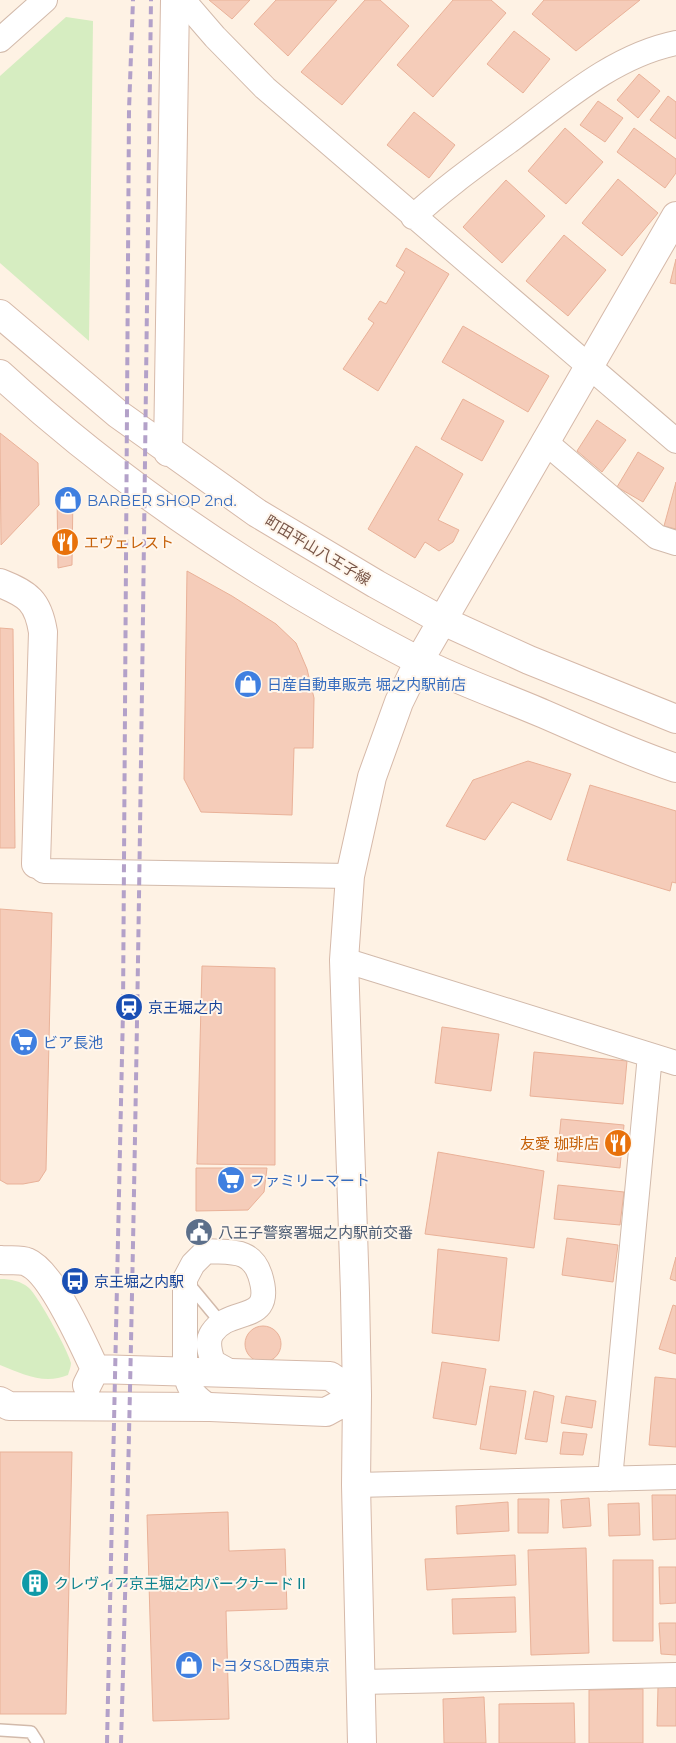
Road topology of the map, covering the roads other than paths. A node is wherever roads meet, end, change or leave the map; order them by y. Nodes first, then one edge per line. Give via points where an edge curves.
1 (45, 0) edge
2 (175, 0) edge
3 (183, 0) edge
4 (0, 40) edge
5 (676, 44) edge
6 (676, 216) edge
7 (413, 217) junction
8 (0, 314) edge
9 (588, 365) junction
10 (0, 374) edge
11 (544, 440) junction
12 (676, 441) edge
13 (168, 452) junction
14 (676, 543) edge
15 (0, 583) edge
16 (441, 620) junction
17 (419, 661) junction
18 (676, 719) edge
19 (676, 768) edge
20 (36, 864) joint
21 (350, 876) junction
22 (344, 960) junction
23 (650, 1055) junction
24 (676, 1063) edge
25 (0, 1260) edge
26 (185, 1279) junction
27 (222, 1324) junction
28 (95, 1369) junction
29 (185, 1371) junction
30 (231, 1372) junction
31 (357, 1395) junction
32 (0, 1402) edge
33 (57, 1407) junction
34 (210, 1407) junction
35 (676, 1477) edge
36 (610, 1479) junction
37 (356, 1485) junction
38 (676, 1675) edge
39 (361, 1682) junction
40 (0, 1730) edge
41 (38, 1743) edge
42 (362, 1743) edge

1 - 4 street
2 - 13 street
3 - 7 street via 265,88
5 - 7 street via 633,58 594,78 438,194
6 - 9 street
7 - 9 street
8 - 13 street, 町田平山八王子線
9 - 11 street
9 - 12 street
10 - 17 street via 64,429 190,525 311,600
11 - 14 street via 657,537
11 - 16 street
13 - 16 street, 町田平山八王子線 via 257,513
15 - 20 street via 28,596 40,613 43,632
16 - 17 street
16 - 18 street, 町田平山八王子線 via 529,660
17 - 19 street
17 - 21 street via 398,702 383,744
20 - 21 street via 44,871
21 - 22 street
22 - 23 street
22 - 31 street
23 - 24 street
23 - 36 street
25 - 28 street via 26,1261 43,1273 78,1332
26 - 27 lane
26 - 27 street via 192,1264 206,1251 247,1255 256,1263 265,1291 262,1303
26 - 29 street
27 - 30 street via 212,1333 208,1347 213,1362
28 - 29 street
28 - 33 street via 81,1393
29 - 30 street
29 - 34 street via 187,1384 195,1397
30 - 31 street via 330,1376
31 - 34 street via 326,1412
31 - 37 street
32 - 33 street via 9,1406
33 - 34 street
35 - 36 street
36 - 37 street
37 - 39 street
38 - 39 street
39 - 42 street
40 - 41 lane via 31,1732

